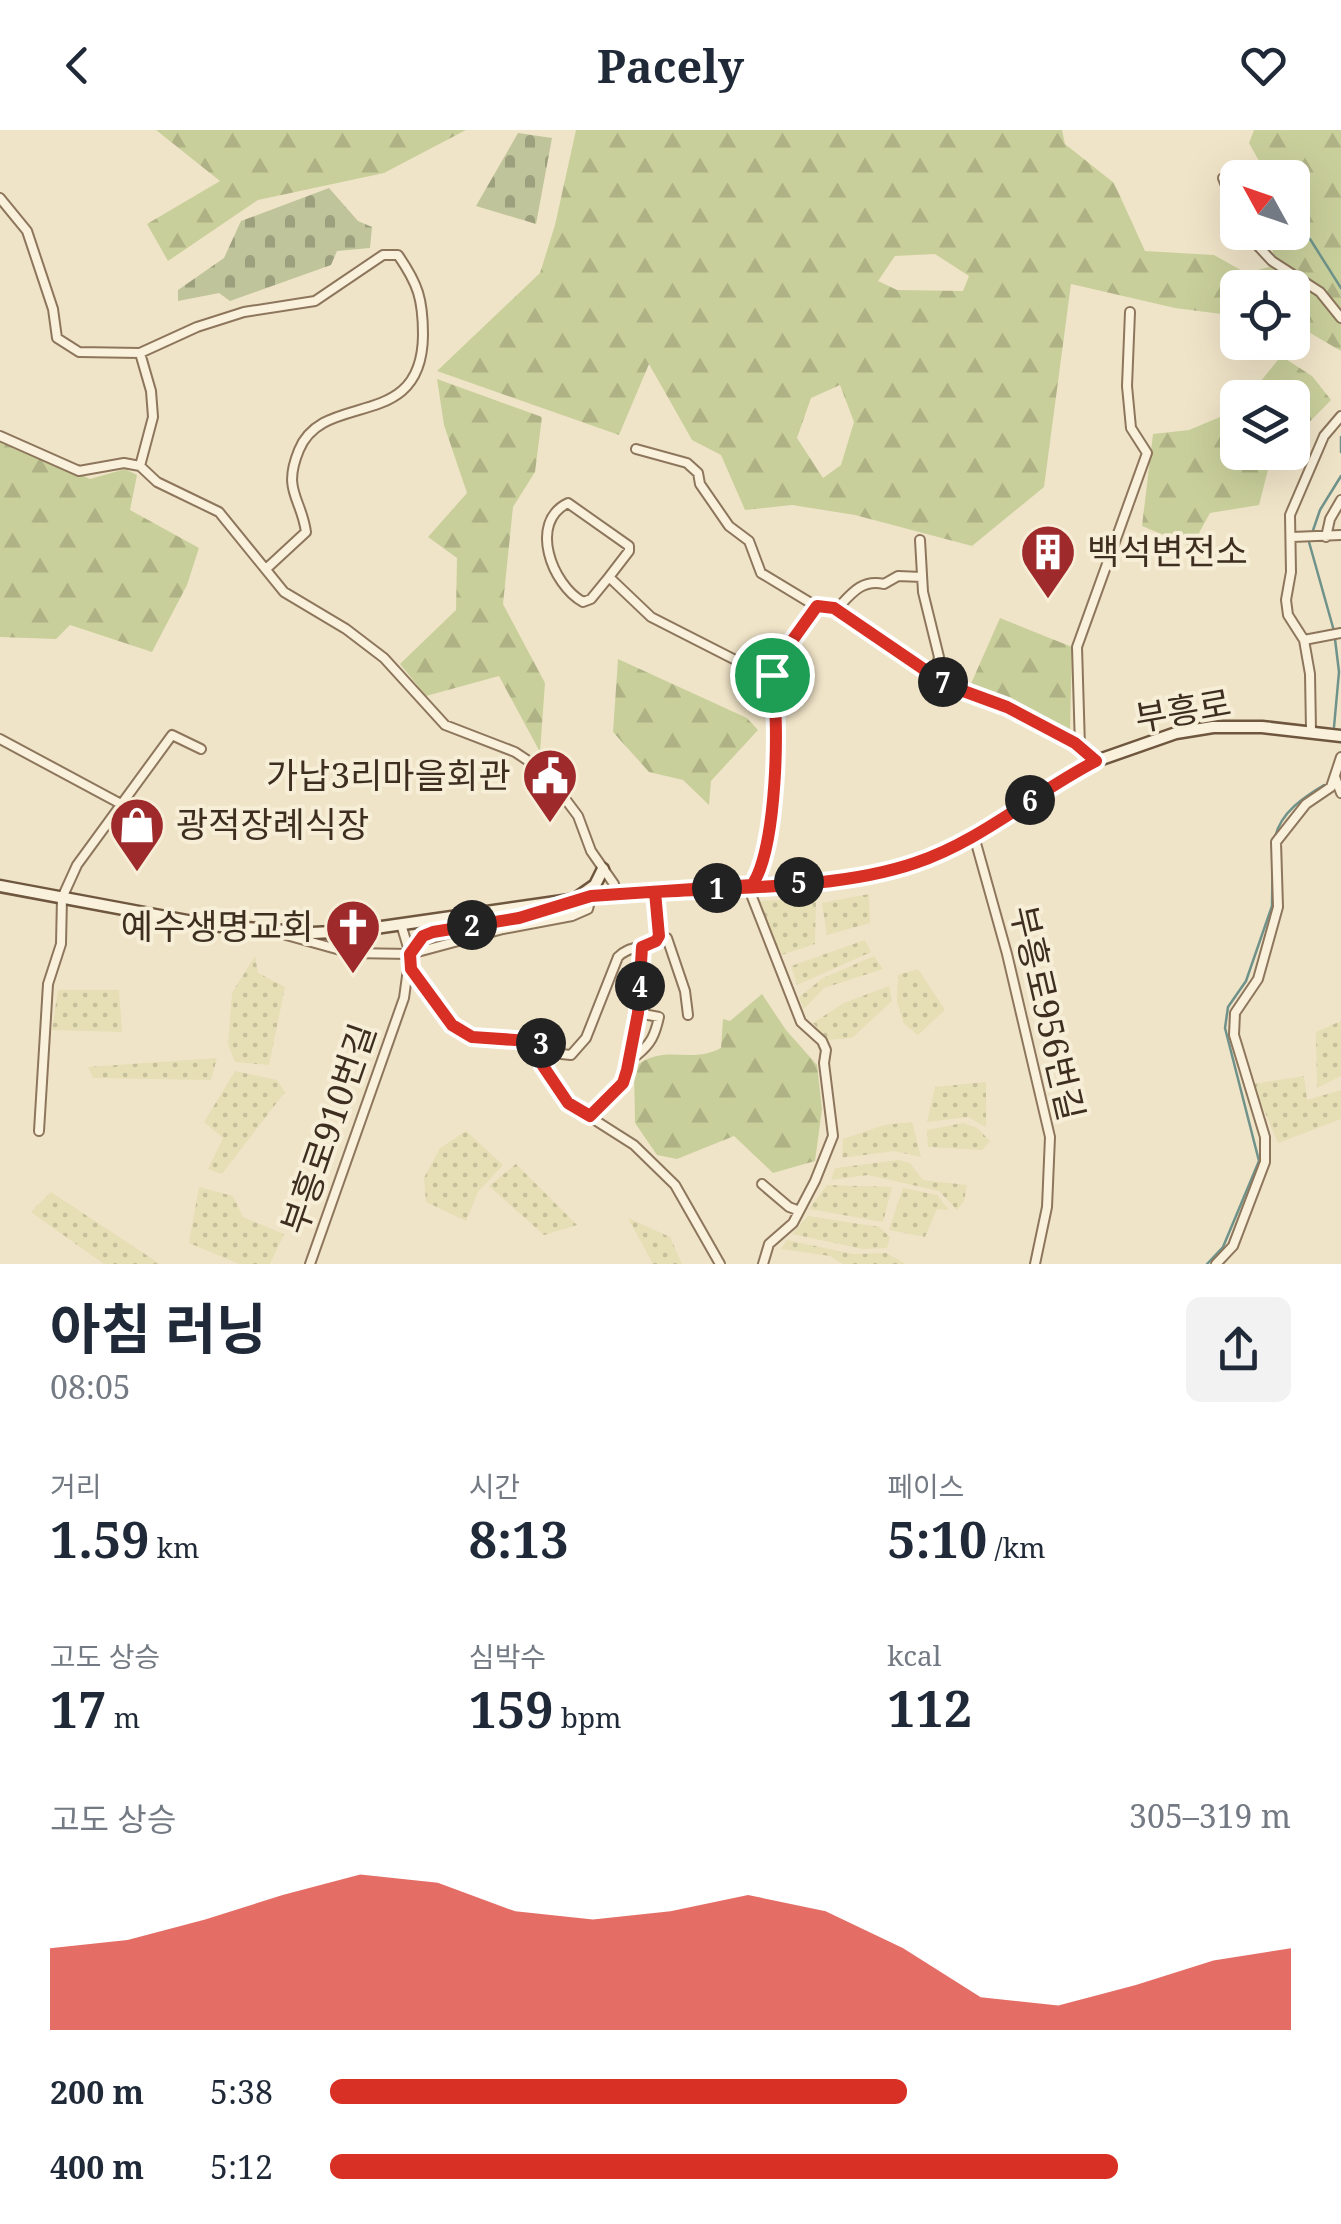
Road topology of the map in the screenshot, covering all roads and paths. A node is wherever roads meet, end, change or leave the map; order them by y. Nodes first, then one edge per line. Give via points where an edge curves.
1 (0, 198) edge
2 (1262, 250) edge
3 (1130, 312) dead end
4 (1341, 318) edge
5 (140, 353) junction
6 (1341, 416) edge
7 (0, 436) edge
8 (636, 449) dead end
9 (140, 466) junction
10 (1341, 500) edge
11 (1341, 535) edge
12 (1326, 536) junction
13 (1292, 537) junction
14 (920, 540) dead end
15 (266, 569) junction
16 (922, 576) junction
17 (609, 577) junction
18 (817, 606) junction
19 (836, 610) junction
20 (1336, 635) edge
21 (1304, 640) junction
22 (772, 675) junction
23 (934, 676) junction
24 (1310, 730) junction
25 (1341, 736) edge
26 (0, 739) edge
27 (1080, 747) junction
28 (201, 749) dead end
29 (1341, 757) edge
30 (1096, 761) junction
31 (1336, 777) junction
32 (1341, 794) edge
33 (121, 804) junction
34 (974, 836) junction
35 (603, 869) junction
36 (0, 878) edge
37 (752, 885) junction
38 (0, 886) edge
39 (20, 890) junction
40 (655, 892) junction
41 (617, 895) junction
42 (591, 896) junction
43 (62, 898) junction
44 (569, 901) junction
45 (401, 924) junction
46 (272, 931) junction
47 (659, 936) junction
48 (642, 947) junction
49 (410, 954) junction
50 (411, 969) junction
51 (638, 1013) junction
52 (688, 1015) dead end
53 (553, 1050) junction
54 (628, 1054) junction
55 (590, 1116) junction
56 (39, 1131) dead end
57 (762, 1184) dead end
58 (798, 1210) junction
59 (310, 1264) edge
60 (720, 1264) edge
61 (763, 1264) edge
62 (1034, 1264) edge
63 (1216, 1264) edge

1 - 5 street via 27,231 58,338 78,352
2 - 4 street via 1320,292
3 - 27 street via 1132,428 1147,453 1077,646
5 - 9 street via 152,417
5 - 15 street via 244,312 315,301 382,255 398,255 418,283 423,337 412,384 310,431 290,479 306,532
6 - 13 street via 1324,436 1290,515
7 - 9 street via 79,471
8 - 18 street via 698,472 729,526 750,541 761,573
9 - 15 street via 157,482 219,512
10 - 12 street
11 - 12 street
12 - 13 street
13 - 21 street via 1288,615
14 - 16 street
15 - 35 street via 284,592 384,658 446,726 515,752 545,772 578,816
16 - 19 street via 870,581
16 - 23 street via 940,657
17 - 17 street via 629,546 568,503 562,506 547,528 562,586 583,602
17 - 22 street via 651,617
18 - 19 street
18 - 22 street
19 - 23 street, 부흥로
20 - 21 street
21 - 24 street
22 - 37 street via 771,826
23 - 27 street, 부흥로
24 - 25 main road, 부흥로
24 - 30 main road, 부흥로 via 1200,728
26 - 33 street
27 - 30 street, 부흥로
28 - 33 street via 172,735
29 - 31 street
30 - 34 main road, 부흥로
31 - 32 street
31 - 63 street via 1276,842 1278,907 1258,979 1234,1013 1234,1035 1265,1137 1265,1162 1233,1246
33 - 43 street
34 - 37 main road, 부흥로 via 914,864 870,874
34 - 62 street, 부흥로956번길 via 1050,1137 1047,1207
35 - 41 street
35 - 44 main road via 595,886
36 - 39 main road
37 - 40 main road, 부흥로
37 - 58 street via 791,1000 826,1050 834,1136
38 - 39 main road, 부흥로
39 - 43 main road, 부흥로
40 - 41 main road, 부흥로
40 - 47 street
41 - 42 main road, 부흥로
42 - 44 main road, 부흥로
42 - 49 street via 588,909 572,916
43 - 46 main road, 부흥로
43 - 56 street via 61,944 48,984
44 - 45 main road, 부흥로
44 - 49 main road via 519,918 433,932
45 - 46 main road, 부흥로
45 - 49 street, 부흥로910번길
46 - 49 street via 351,953
47 - 48 street
47 - 52 street via 666,938
48 - 51 street
48 - 53 street via 618,957 579,1049 567,1056
49 - 50 street, 부흥로910번길
50 - 53 street via 461,1032
50 - 59 street, 부흥로910번길
51 - 54 street
51 - 54 street via 659,1018 650,1044
53 - 55 street via 543,1066 568,1103
54 - 55 street via 623,1083
55 - 60 street via 634,1145 675,1185
57 - 58 street
58 - 61 street via 769,1244

